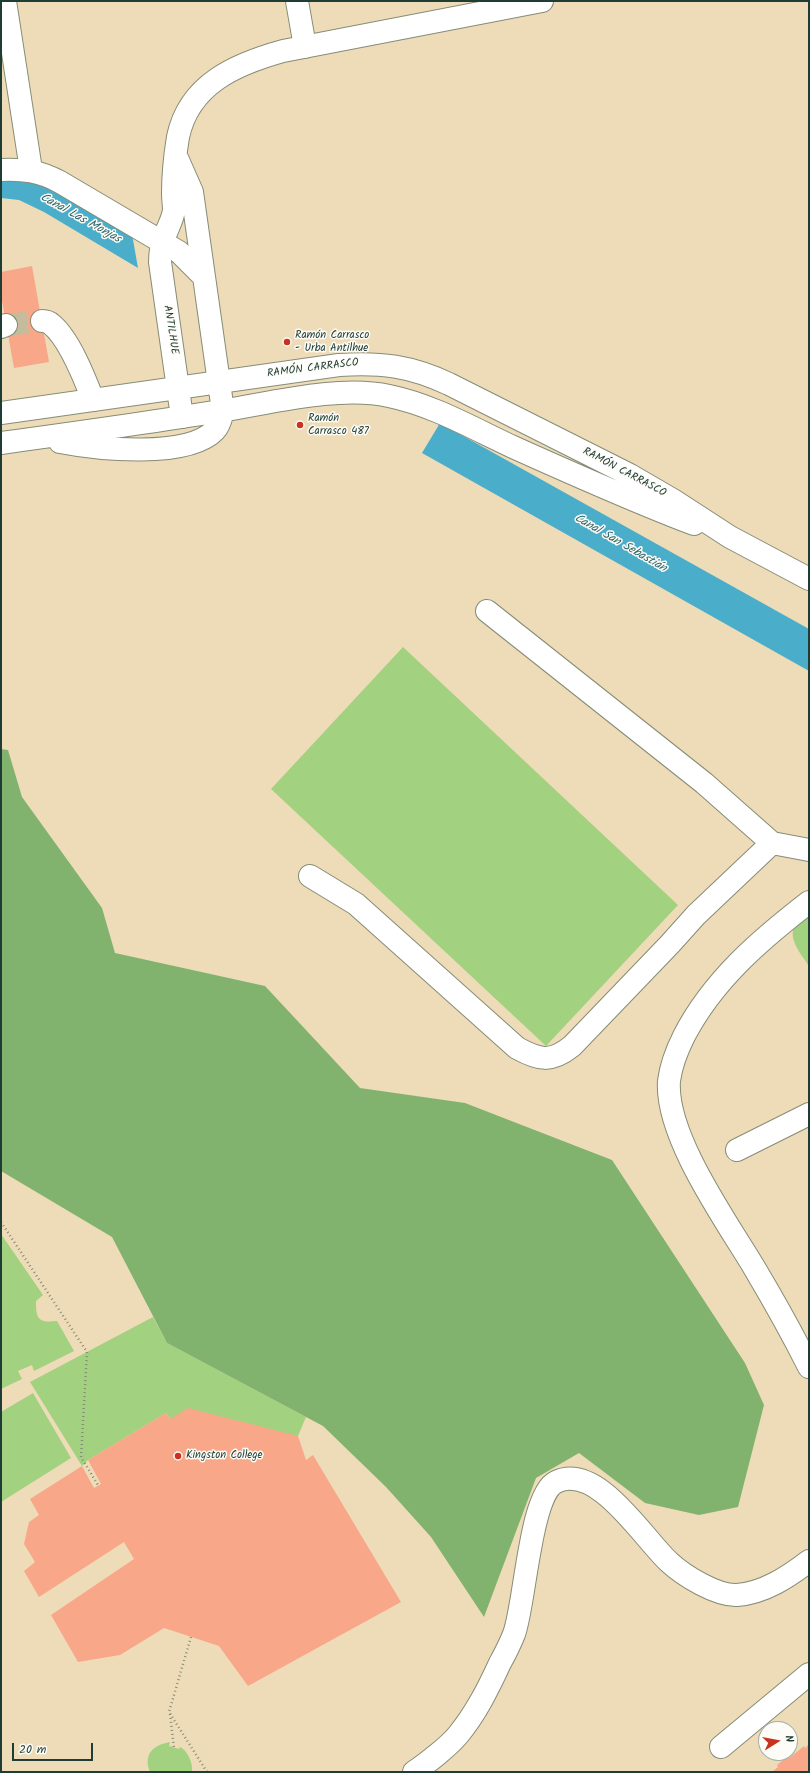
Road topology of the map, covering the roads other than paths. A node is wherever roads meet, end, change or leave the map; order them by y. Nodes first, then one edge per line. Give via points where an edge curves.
1 (5, 1) edge
2 (297, 1) edge
3 (542, 1) edge
4 (306, 47) junction
5 (1, 170) edge
6 (30, 170) junction
7 (182, 193) junction
8 (198, 237) junction
9 (162, 242) junction
10 (204, 277) junction
11 (42, 321) tunnel mouth
12 (218, 382) junction
13 (178, 387) junction
14 (93, 400) junction
15 (223, 411) junction
16 (1, 413) edge
17 (182, 417) junction
18 (38, 438) junction
19 (1, 443) edge
20 (730, 537) junction
21 (809, 578) edge
22 (487, 611) dead end
23 (772, 843) junction
24 (809, 850) edge
25 (310, 876) dead end
26 (809, 902) edge
27 (809, 1114) edge
28 (737, 1150) dead end
29 (809, 1367) edge
30 (809, 1561) edge
31 (809, 1674) edge
32 (721, 1747) dead end
33 (414, 1772) edge

1 - 6 main road
2 - 4 main road
3 - 4 main road
4 - 7 main road via 262,57 227,71 215,79 194,101 178,136 176,155
5 - 6 main road
6 - 9 main road via 46,174
7 - 8 main road
7 - 9 main road, ANTILHUE
8 - 9 main road via 191,232 174,232
8 - 10 main road
9 - 10 main road via 178,252
9 - 13 main road, ANTILHUE via 160,270
10 - 12 main road
11 - 14 main road via 50,323 61,336 78,365
12 - 13 main road, RAMÓN CARRASCO
12 - 15 main road
12 - 20 main road, RAMÓN CARRASCO via 352,364 391,365 411,369 449,384 630,475
13 - 14 main road, RAMÓN CARRASCO
13 - 17 main road, ANTILHUE
14 - 16 main road, RAMÓN CARRASCO
15 - 17 main road, RAMÓN CARRASCO
15 - 18 main road via 216,430 209,436 175,447 103,448
15 - 20 main road, RAMÓN CARRASCO via 343,393 389,396 429,409 665,513
17 - 18 main road, RAMÓN CARRASCO
18 - 19 main road, RAMÓN CARRASCO
20 - 21 main road, RAMÓN CARRASCO
22 - 23 main road via 704,783
23 - 24 main road
23 - 25 main road via 696,915 572,1046 562,1055 548,1058 534,1057 517,1048 356,904
26 - 29 main road via 749,951 718,983 692,1019 676,1052 669,1082 671,1111 682,1141 703,1183 784,1318
27 - 28 main road
30 - 33 main road via 763,1590 737,1595 718,1592 670,1563 611,1498 586,1481 568,1478 554,1482 546,1490 534,1524 514,1633 482,1701 457,1736
31 - 32 main road

